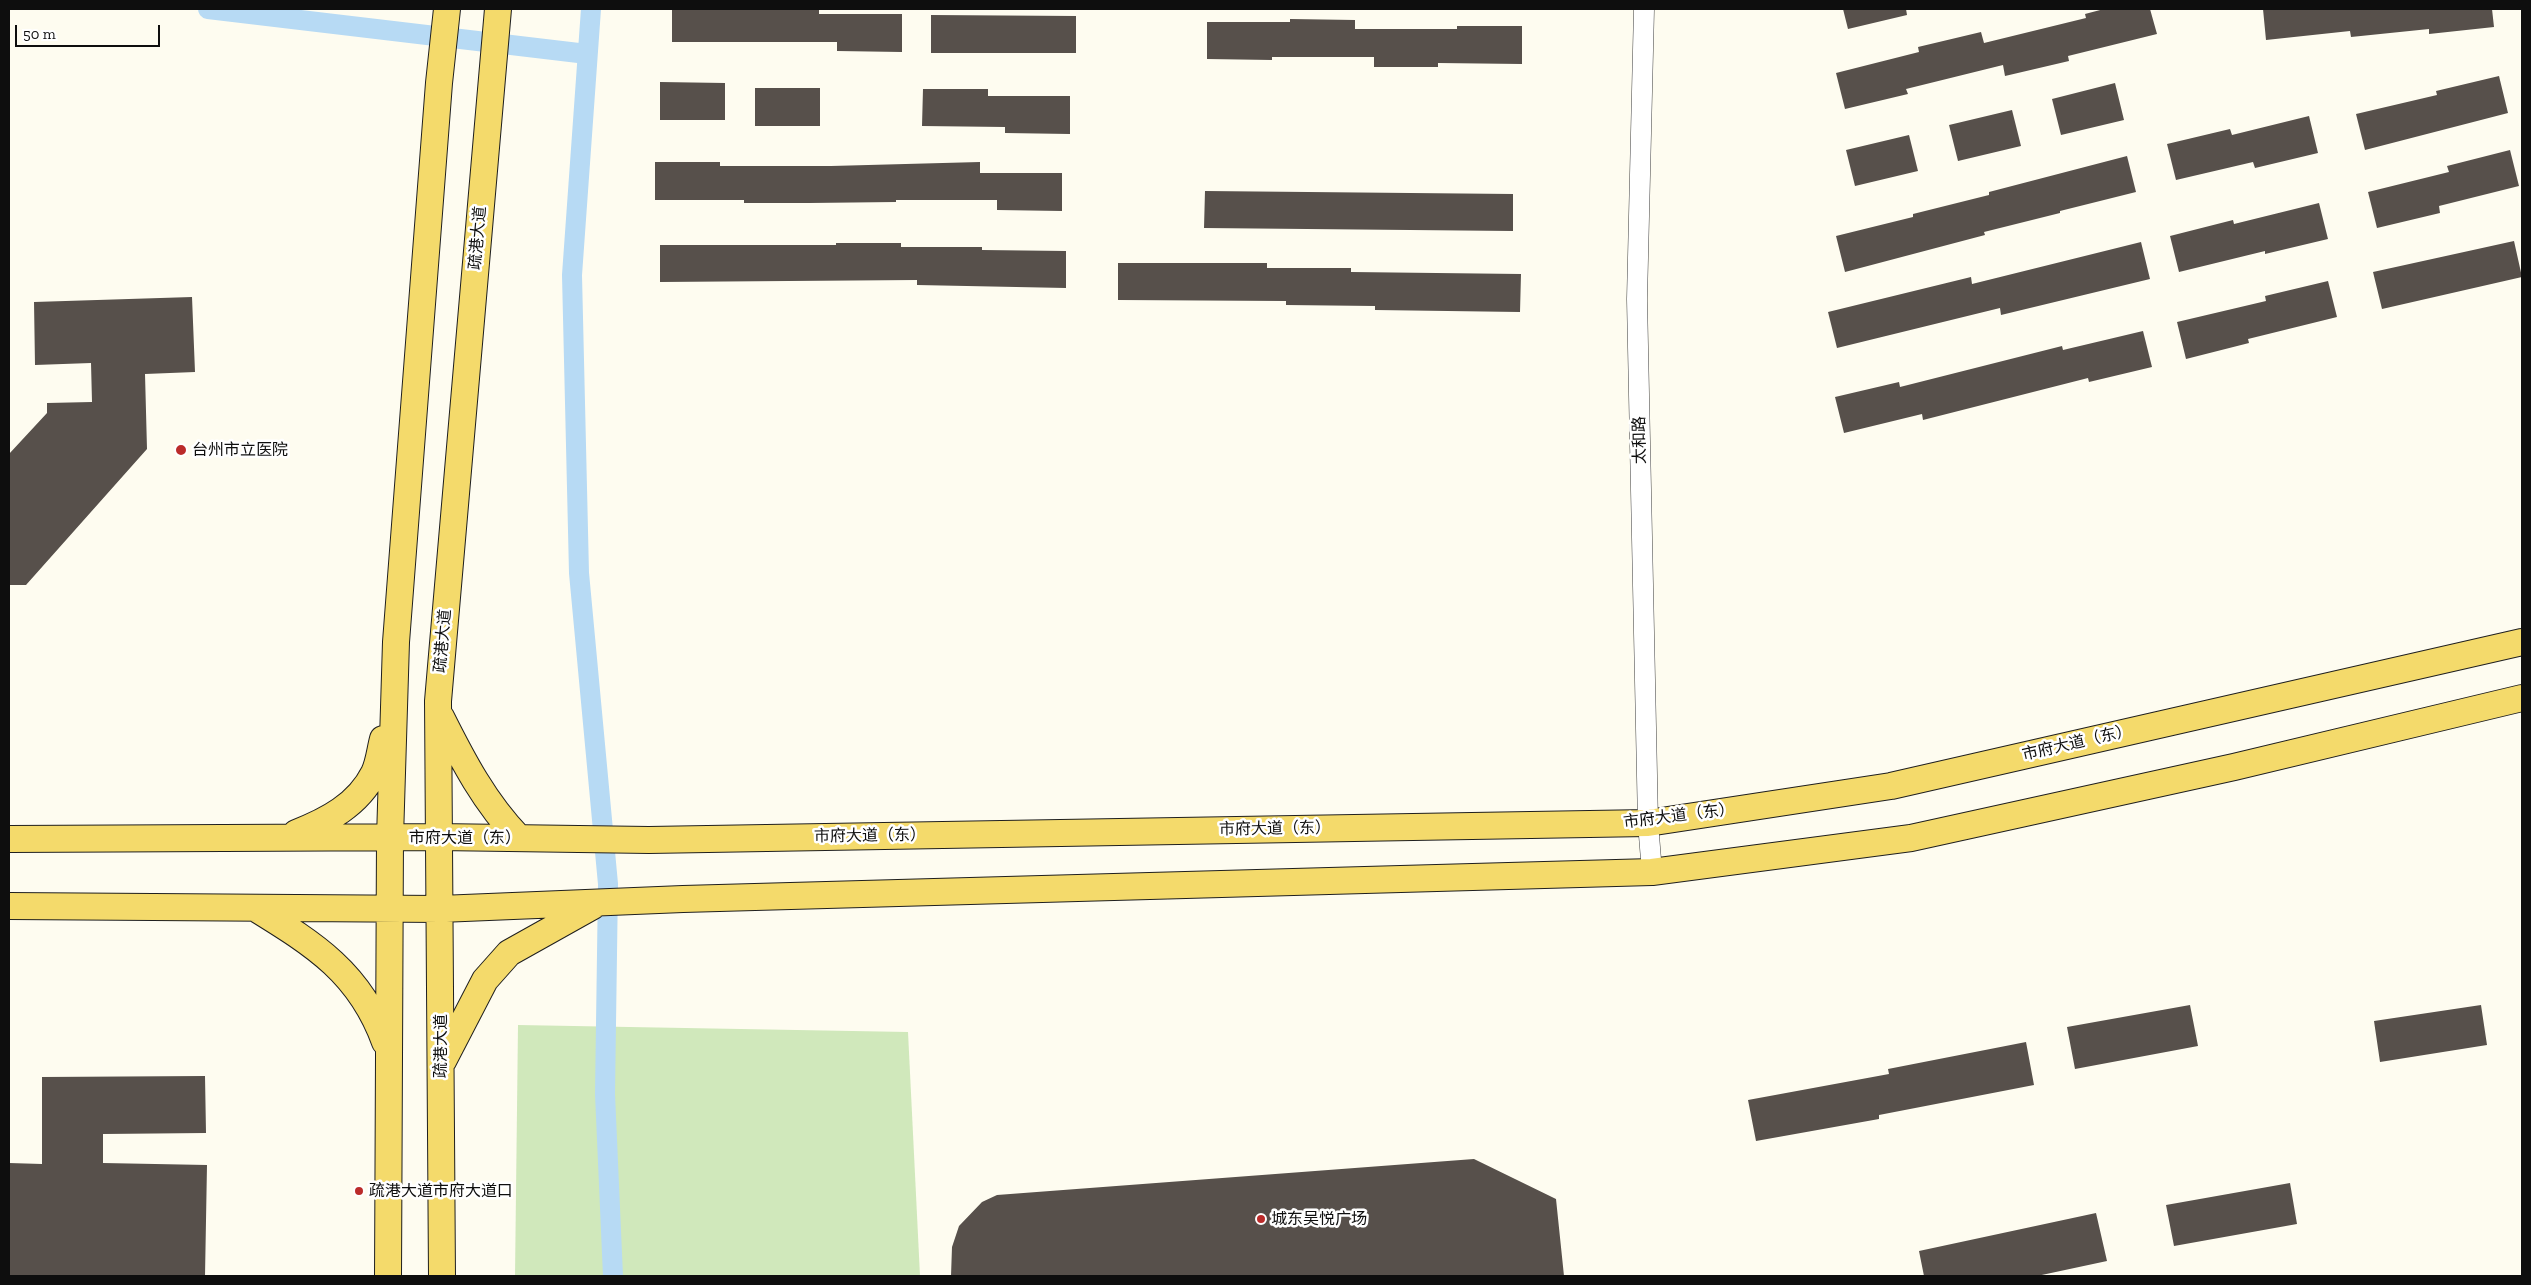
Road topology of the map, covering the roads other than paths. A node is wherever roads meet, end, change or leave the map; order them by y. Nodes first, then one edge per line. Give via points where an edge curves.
1 (446, 9) edge
2 (498, 9) edge
3 (1644, 9) edge
4 (2522, 642) edge
5 (2522, 698) edge
6 (394, 703) junction
7 (438, 712) junction
8 (1648, 823) junction
9 (438, 837) junction
10 (281, 838) junction
11 (390, 838) junction
12 (519, 838) junction
13 (9, 839) edge
14 (1652, 872) junction
15 (600, 902) junction
16 (9, 906) edge
17 (255, 908) junction
18 (390, 909) junction
19 (440, 909) junction
20 (389, 1052) junction
21 (441, 1066) junction
22 (388, 1276) edge
23 (442, 1276) edge

1 - 6 main road via 396,642
2 - 7 main road, 疏港大道
3 - 8 street, 太和路 via 1637,299
4 - 8 main road, 市府大道（东） via 1890,786
5 - 14 main road via 2234,767 1911,838
6 - 10 main road via 374,772 362,791 326,822
6 - 11 main road
7 - 9 main road, 疏港大道
7 - 12 main road via 482,793
8 - 12 main road, 市府大道（东） via 649,840
8 - 14 street, 太和路
9 - 11 main road, 市府大道（东）
9 - 12 main road, 市府大道（东）
9 - 19 main road, 疏港大道
10 - 11 main road, 市府大道（东）
10 - 13 main road, 市府大道（东）
11 - 18 main road
14 - 15 main road
15 - 19 main road
15 - 21 main road via 509,954 485,980
16 - 17 main road
17 - 18 main road
17 - 20 main road via 307,941 342,972 364,996 378,1020
18 - 19 main road
18 - 20 main road
19 - 21 main road, 疏港大道
20 - 22 main road
21 - 23 main road, 疏港大道

